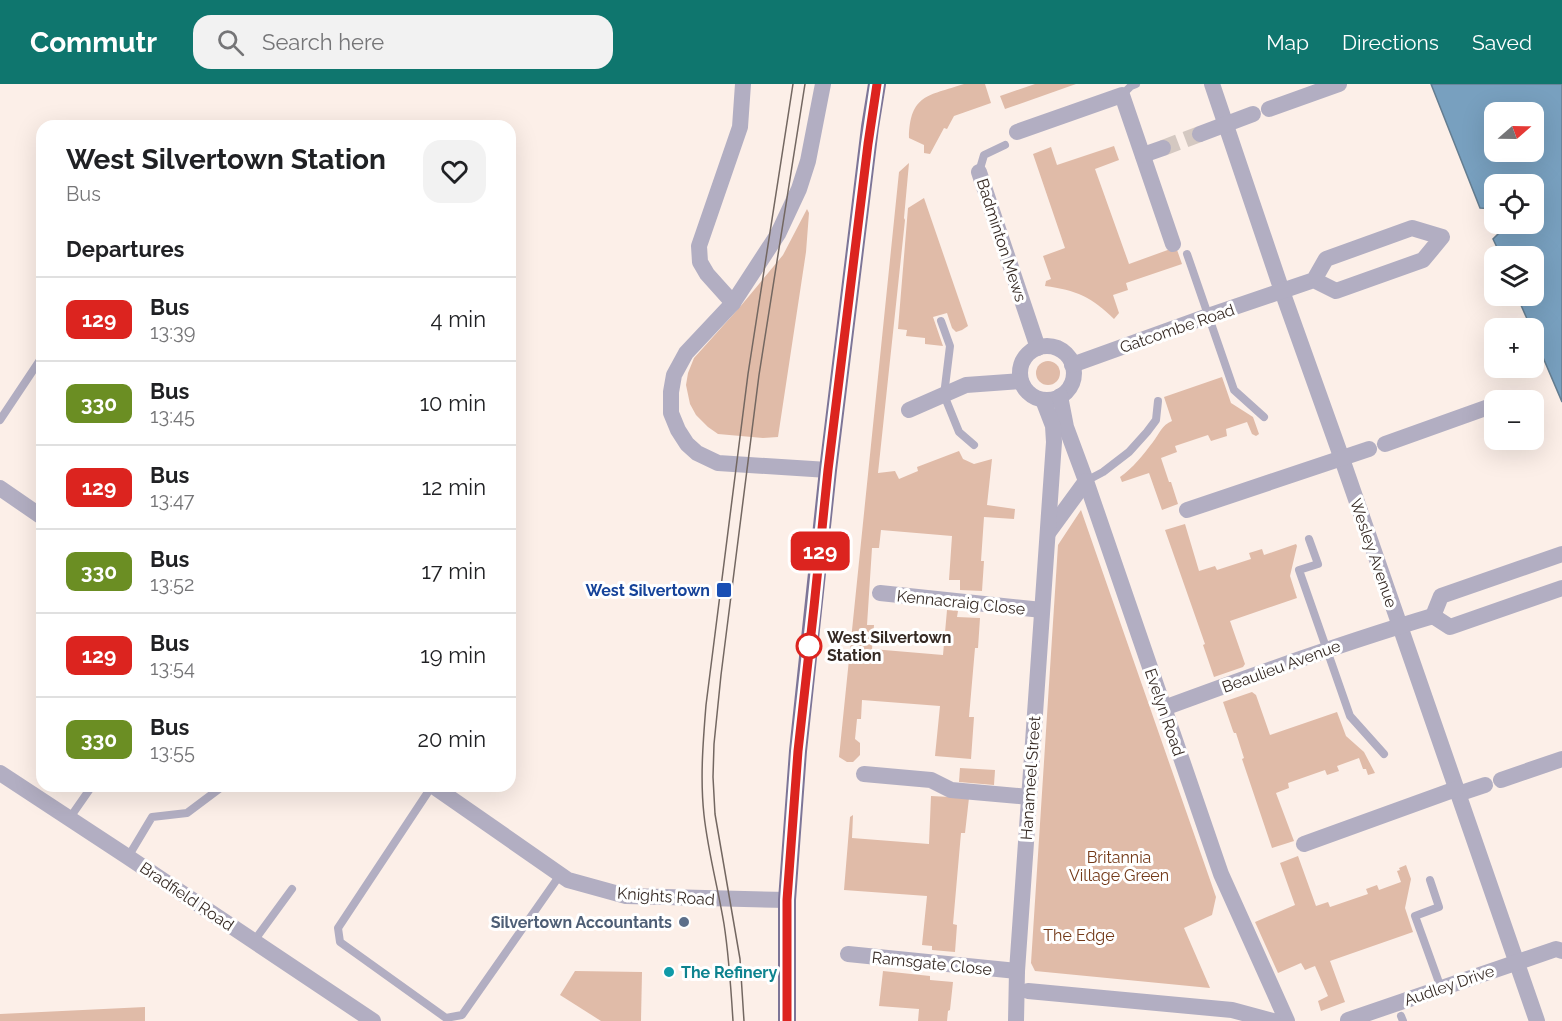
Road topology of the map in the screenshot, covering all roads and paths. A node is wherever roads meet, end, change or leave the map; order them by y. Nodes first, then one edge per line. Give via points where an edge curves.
1 (743, 84) edge
2 (824, 84) edge
3 (877, 84) edge
4 (1136, 84) edge
5 (1212, 84) edge
6 (1339, 84) edge
7 (1122, 95) junction
8 (1225, 124) junction
9 (1017, 132) dead end
10 (1200, 134) tunnel mouth
11 (1005, 145) dead end
12 (1163, 148) tunnel mouth
13 (1143, 155) junction
14 (979, 172) joint
15 (1180, 249) joint
16 (1314, 280) junction
17 (1282, 291) junction
18 (733, 303) junction
19 (1208, 316) junction
20 (941, 321) dead end
21 (1038, 348) junction
22 (1072, 365) junction
23 (36, 366) edge
24 (1021, 381) junction
25 (944, 395) junction
26 (1060, 396) junction
27 (1043, 400) junction
28 (1158, 401) dead end
29 (1484, 409) edge
30 (909, 410) dead end
31 (1264, 417) dead end
32 (0, 420) edge
33 (974, 445) dead end
34 (1342, 459) junction
35 (828, 470) junction
36 (1086, 481) junction
37 (0, 488) edge
38 (1187, 510) dead end
39 (36, 513) edge
40 (1048, 534) junction
41 (1310, 538) dead end
42 (1562, 554) edge
43 (1562, 588) edge
44 (880, 593) dead end
45 (1042, 610) junction
46 (1433, 616) junction
47 (1399, 626) junction
48 (1326, 649) junction
49 (1164, 708) junction
50 (1384, 754) dead end
51 (1562, 759) edge
52 (0, 773) edge
53 (864, 774) dead end
54 (1457, 791) junction
55 (88, 792) edge
56 (215, 792) edge
57 (428, 792) edge
58 (441, 792) edge
59 (1029, 797) junction
60 (69, 819) junction
61 (1304, 844) dead end
62 (128, 857) junction
63 (560, 874) junction
64 (1430, 880) dead end
65 (292, 889) dead end
66 (787, 900) junction
67 (254, 941) junction
68 (1560, 945) edge
69 (848, 954) dead end
70 (1516, 962) junction
71 (1017, 971) junction
72 (1441, 988) junction
73 (1028, 991) dead end
74 (1371, 1017) edge
75 (1348, 1020) edge
76 (373, 1021) edge
77 (787, 1021) edge
78 (1016, 1021) edge
79 (1273, 1021) edge
80 (1287, 1021) edge
81 (1537, 1021) edge

1 - 18 street via 740,127 699,246 700,262 707,274
2 - 18 street via 799,189 778,234
3 - 35 main road
4 - 7 lane
5 - 8 street, Wesley Avenue
6 - 8 street
7 - 9 street
7 - 13 street
8 - 10 street
8 - 17 street, Wesley Avenue
11 - 14 lane, Badminton Mews via 984,155
12 - 13 street
13 - 15 street
14 - 21 street, Badminton Mews
15 - 19 lane
16 - 16 street via 1336,291 1423,260 1442,237 1412,228 1326,259
16 - 17 street, Gatcombe Road
17 - 19 street, Gatcombe Road
17 - 34 street, Wesley Avenue
18 - 35 street via 686,353 674,375 671,413 678,430 697,453 718,463
19 - 22 street, Gatcombe Road
19 - 31 lane via 1234,390
20 - 25 lane via 950,346
21 - 22 street via 1054,347
21 - 24 street via 1025,357
22 - 26 street via 1072,383
23 - 32 lane
24 - 25 street via 966,385
24 - 27 street via 1029,393
25 - 30 street
25 - 33 lane via 959,432
26 - 27 street
26 - 36 street, Evelyn Road via 1066,427
27 - 40 street, Hanameel Street via 1053,426 1054,442
28 - 36 lane via 1156,420 1129,452
29 - 34 street
34 - 38 street
34 - 47 street, Wesley Avenue
35 - 66 main road via 798,751
36 - 40 street
36 - 49 street, Evelyn Road
37 - 39 street
40 - 45 street, Hanameel Street
41 - 48 lane via 1318,564 1299,570
42 - 46 street via 1441,596
43 - 46 street via 1450,627
44 - 45 street, Kennacraig Close
45 - 59 street, Hanameel Street
46 - 47 street, Beaulieu Avenue
47 - 48 street, Beaulieu Avenue
47 - 54 street, Wesley Avenue
48 - 49 street, Beaulieu Avenue
48 - 50 lane via 1350,716
49 - 80 street, Evelyn Road via 1221,874
51 - 54 street
52 - 60 street, Bradfield Road
53 - 59 street via 931,780 951,790
54 - 61 street
54 - 70 street, Wesley Avenue
55 - 60 lane
56 - 62 lane via 187,813 152,817
57 - 63 lane via 338,928 340,942 446,1018 462,1015
58 - 63 street, Knights Road
59 - 71 street, Hanameel Street
60 - 62 street, Bradfield Road
62 - 67 street, Bradfield Road
63 - 66 street, Knights Road via 568,880 626,896
64 - 72 lane via 1439,907 1415,916
65 - 67 lane
66 - 77 main road
67 - 76 street, Bradfield Road
68 - 70 street, Audley Drive
69 - 71 street, Ramsgate Close
70 - 72 street, Audley Drive
70 - 81 street, Wesley Avenue
71 - 78 street, Hanameel Street
72 - 74 street, Audley Drive
73 - 79 street via 1232,1010
74 - 75 street, Audley Drive

